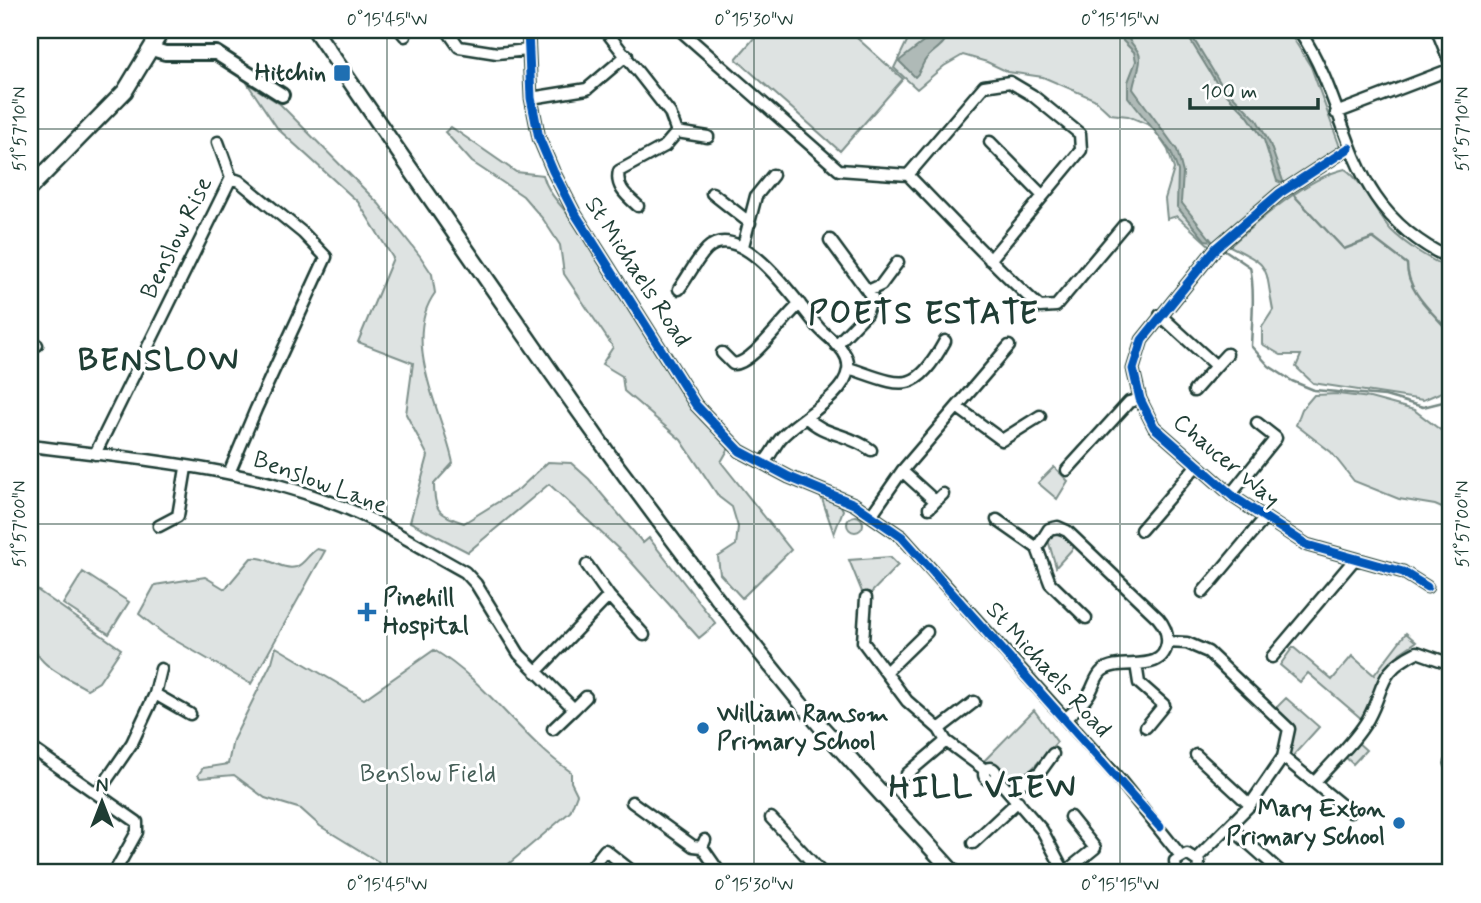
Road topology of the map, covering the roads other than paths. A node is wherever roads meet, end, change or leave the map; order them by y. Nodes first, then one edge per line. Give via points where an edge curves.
1 (162, 30) edge
2 (447, 30) edge
3 (528, 30) edge
4 (605, 30) edge
5 (681, 30) edge
6 (1298, 30) edge
7 (1437, 30) edge
8 (152, 49) junction
9 (528, 50) junction
10 (627, 55) junction
11 (1451, 67) edge
12 (282, 95) dead end
13 (531, 98) junction
14 (1336, 113) junction
15 (677, 132) junction
16 (708, 137) dead end
17 (218, 142) dead end
18 (990, 142) dead end
19 (1349, 148) junction
20 (773, 175) dead end
21 (908, 176) junction
22 (231, 178) junction
23 (30, 188) edge
24 (712, 193) dead end
25 (1043, 196) junction
26 (638, 206) dead end
27 (750, 223) junction
28 (1124, 225) dead end
29 (830, 240) dead end
30 (743, 246) junction
31 (1451, 259) edge
32 (990, 260) junction
33 (898, 262) dead end
34 (680, 289) dead end
35 (868, 291) junction
36 (800, 304) junction
37 (1160, 315) junction
38 (945, 341) dead end
39 (836, 345) junction
40 (1009, 346) dead end
41 (722, 354) dead end
42 (1227, 354) dead end
43 (1216, 366) junction
44 (849, 368) junction
45 (1194, 391) dead end
46 (1140, 399) junction
47 (957, 407) junction
48 (1040, 416) dead end
49 (806, 417) junction
50 (1257, 423) dead end
51 (30, 446) edge
52 (871, 450) dead end
53 (96, 454) junction
54 (763, 463) junction
55 (1197, 465) junction
56 (186, 468) junction
57 (1067, 470) dead end
58 (902, 471) junction
59 (229, 473) junction
60 (1231, 494) junction
61 (936, 501) dead end
62 (872, 514) junction
63 (1264, 519) junction
64 (997, 520) dead end
65 (159, 526) dead end
66 (1141, 530) dead end
67 (1037, 548) junction
68 (1354, 560) junction
69 (587, 565) dead end
70 (1427, 587) dead end
71 (1203, 592) dead end
72 (609, 596) junction
73 (866, 598) dead end
74 (852, 608) dead end
75 (863, 611) junction
76 (1086, 618) dead end
77 (927, 632) dead end
78 (644, 635) dead end
79 (1167, 642) junction
80 (1272, 657) dead end
81 (1136, 664) junction
82 (1451, 664) edge
83 (161, 669) dead end
84 (887, 671) junction
85 (536, 672) junction
86 (155, 694) junction
87 (586, 697) dead end
88 (974, 702) dead end
89 (574, 709) junction
90 (190, 714) dead end
91 (1066, 718) junction
92 (1146, 727) dead end
93 (553, 729) dead end
94 (939, 729) junction
95 (946, 741) junction
96 (30, 747) edge
97 (1053, 754) dead end
98 (1196, 755) dead end
99 (1283, 757) junction
100 (907, 774) dead end
101 (1315, 782) junction
102 (1008, 791) junction
103 (97, 794) junction
104 (1018, 801) junction
105 (632, 802) dead end
106 (1250, 805) junction
107 (1350, 812) dead end
108 (1070, 817) dead end
109 (771, 818) dead end
110 (1230, 827) junction
111 (973, 843) dead end
112 (1181, 856) junction
113 (1197, 858) junction
114 (114, 873) edge
115 (587, 873) edge
116 (634, 873) edge
117 (720, 873) edge
118 (822, 873) edge
119 (1065, 873) edge
120 (1176, 873) edge
121 (1198, 873) edge
122 (1282, 873) edge

1 - 8 main road
2 - 9 street via 459,47 497,53
3 - 9 street, St Michaels Road
4 - 10 street
5 - 21 street via 839,170
6 - 14 street
7 - 11 street
8 - 12 street via 216,53
8 - 23 main road via 125,91
9 - 13 street, St Michaels Road
10 - 13 street via 587,89
10 - 15 street via 670,113
11 - 14 street
13 - 54 street, St Michaels Road via 552,172 696,405 740,451
14 - 19 street
15 - 16 street
15 - 26 street via 666,146 619,171 623,193
17 - 22 street
18 - 25 street
19 - 31 street via 1388,213 1422,243
19 - 37 street, Chaucer Way via 1280,193 1220,245
20 - 27 street via 756,195
21 - 25 street via 984,86 1010,82 1080,134 1082,150
21 - 32 street
22 - 53 street, Benslow Rise
22 - 59 street, Benslow Rise via 303,233 326,257
24 - 27 street
25 - 32 street
27 - 30 street
28 - 32 street via 1056,306 1041,307
29 - 35 street
30 - 34 street via 723,243 707,249
30 - 36 street
33 - 35 street via 881,285
35 - 39 street via 870,309
36 - 39 street
36 - 41 street via 748,361 733,364
37 - 43 street
37 - 46 street, Chaucer Way via 1135,355 1133,369
38 - 44 street via 925,373 900,384
39 - 44 street via 846,354
40 - 47 street
42 - 43 street, Chaucer Way
43 - 45 street, Chaucer Way
44 - 49 street via 839,388
46 - 55 street, Chaucer Way via 1154,427
46 - 57 street via 1129,402
47 - 48 street via 1000,445
47 - 58 street
49 - 52 street via 819,429 849,436
49 - 54 street via 782,437
50 - 60 street, Chaucer Way via 1276,438
51 - 53 street, Benslow Lane
53 - 56 street, Benslow Lane
54 - 62 street, St Michaels Road
55 - 60 street, Chaucer Way
55 - 66 street, Chaucer Way
56 - 59 street, Benslow Lane
56 - 65 street via 178,516
58 - 61 street
58 - 62 street
59 - 85 street, Benslow Lane via 372,520 465,572
60 - 63 street, Chaucer Way
62 - 91 street, St Michaels Road via 902,537
63 - 68 street, Chaucer Way via 1307,545
63 - 71 street, Chaucer Way
64 - 67 street
67 - 76 street via 1049,583
67 - 79 street via 1049,529 1067,531 1158,618
68 - 70 street, Chaucer Way via 1404,572
68 - 80 street
69 - 72 street
72 - 78 street
72 - 85 street
73 - 75 street
74 - 75 street
75 - 84 street via 863,642
77 - 84 street
79 - 81 street via 1153,662
79 - 99 street via 1188,643 1208,652 1273,713 1289,729
81 - 91 street via 1103,670 1084,701
81 - 92 street via 1139,683 1164,705
82 - 101 street via 1417,652 1396,663 1381,684 1367,720
83 - 86 street
84 - 94 street via 907,701
85 - 89 street, Benslow Lane
86 - 90 street
86 - 103 street via 132,743
87 - 89 street
88 - 94 street
89 - 93 street
91 - 112 street, St Michaels Road
94 - 95 street
95 - 100 street
95 - 102 street via 985,770 987,779 996,777
96 - 103 street
97 - 102 street via 1040,772
98 - 106 street
99 - 101 street
99 - 106 street
101 - 107 street
102 - 104 street
103 - 114 street via 138,825
104 - 111 street
104 - 119 street via 1042,830
105 - 117 street via 693,846 704,844
106 - 110 street
108 - 119 street via 1095,848
109 - 118 street
110 - 113 street
110 - 122 street
112 - 113 street
112 - 120 street via 1174,866
113 - 121 street
115 - 116 street via 605,850

